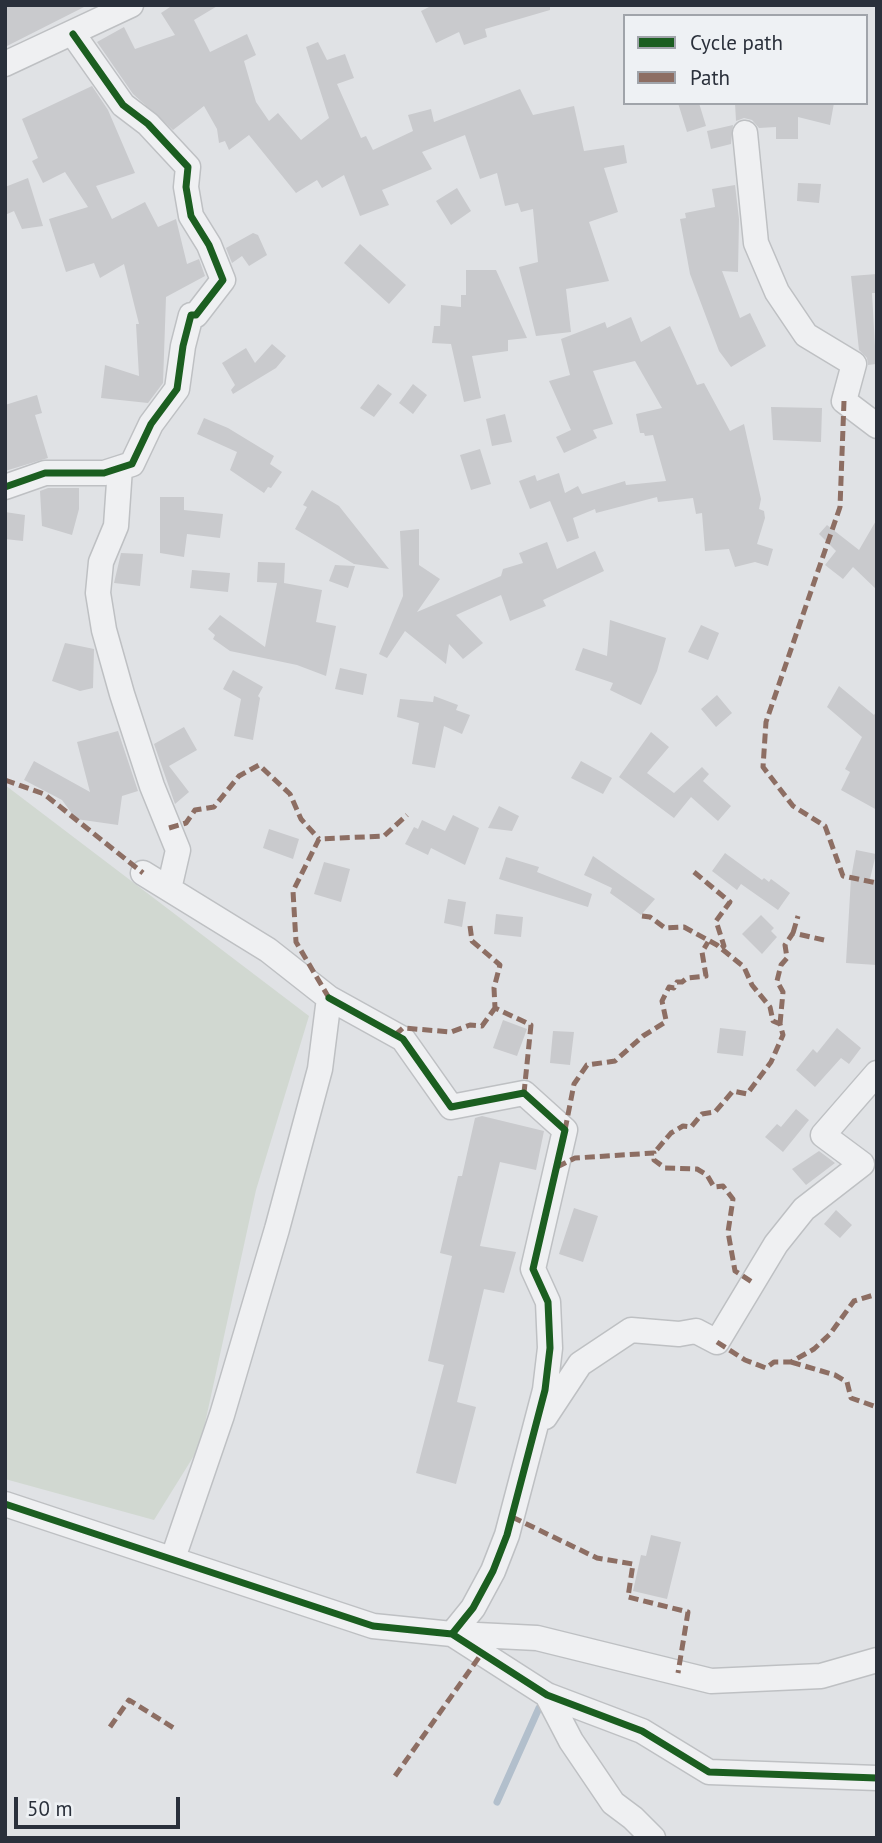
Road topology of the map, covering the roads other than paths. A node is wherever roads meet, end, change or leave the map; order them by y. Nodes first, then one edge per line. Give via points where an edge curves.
1 (131, 5) edge
2 (73, 34) junction
3 (5, 64) edge
4 (745, 133) dead end
5 (877, 426) edge
6 (120, 468) junction
7 (5, 488) edge
8 (143, 873) dead end
9 (169, 888) junction
10 (329, 998) junction
11 (877, 1073) edge
12 (535, 1432) junction
13 (5, 1504) edge
14 (173, 1558) junction
15 (452, 1634) junction
16 (877, 1660) edge
17 (547, 1695) junction
18 (877, 1778) edge
19 (653, 1838) edge

1 - 2 street
2 - 3 street
2 - 6 street via 123,105 148,124 188,167 191,216 223,280 196,315 191,315 177,390 151,424 132,464
4 - 5 street via 756,243 778,292 806,335 854,364 845,401
6 - 7 street via 104,473 45,472
6 - 9 street via 116,526 101,562 99,593 121,694 178,850
8 - 9 street
9 - 10 street via 268,950
10 - 12 street via 402,1039 451,1107 524,1093 565,1130 533,1269 548,1302 550,1348
10 - 14 street via 320,1069 277,1229 222,1416
11 - 12 street via 823,1135 862,1164 804,1209 776,1244 717,1342 696,1331 631,1330 580,1364
12 - 15 street via 493,1571
13 - 14 street
14 - 15 street via 373,1626
15 - 16 street via 537,1638 711,1681 821,1676
15 - 17 street
17 - 18 street via 642,1731 709,1772
17 - 19 street via 571,1741 613,1803

